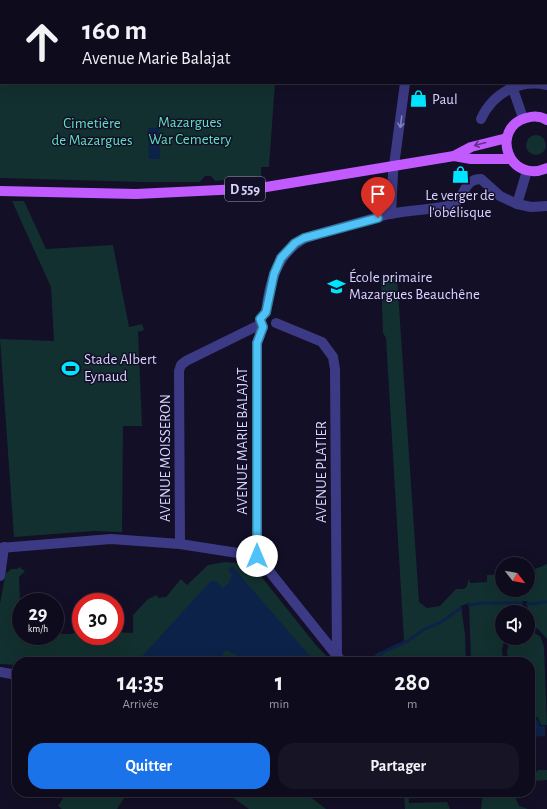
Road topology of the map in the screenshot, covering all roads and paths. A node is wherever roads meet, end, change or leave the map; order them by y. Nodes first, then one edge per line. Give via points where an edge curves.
1 (405, 84) edge
2 (525, 84) edge
3 (512, 85) edge
4 (524, 118) junction
5 (481, 119) dead end
6 (547, 120) edge
7 (507, 138) junction
8 (454, 156) junction
9 (510, 159) junction
10 (395, 165) junction
11 (547, 168) edge
12 (527, 171) junction
13 (0, 191) edge
14 (517, 204) junction
15 (547, 206) edge
16 (392, 214) junction
17 (266, 312) junction
18 (276, 323) junction
19 (262, 326) junction
20 (180, 544) junction
21 (2, 548) edge
22 (257, 556) junction
23 (0, 576) edge
24 (338, 657) edge
25 (340, 657) edge
26 (0, 672) edge
27 (12, 675) edge

1 -> 10 street
2 - 3 street
3 - 4 street
3 - 5 street via 493,100
4 - 6 main road via 537,116
4 - 7 main road via 514,125
7 -> 8 main road, D 559 via 471,147
7 - 9 main road
8 - 9 main road, D 559 via 471,159
8 - 10 main road, D 559
9 - 12 main road
10 - 13 main road, D 559 via 260,188 136,194
10 - 16 street
11 - 12 main road via 537,172
12 - 14 street
14 - 15 street via 531,207
14 - 16 street via 500,196 481,179 475,179 464,187 460,198 450,206
16 - 17 street via 304,238 295,243 281,258 274,274
17 - 18 street via 275,316
17 - 19 street via 260,319
18 - 19 street via 269,328
18 - 25 street, AVENUE PLATIER via 322,342 333,357 336,369
19 - 20 street, AVENUE MOISSERON via 181,365
19 - 22 street, AVENUE MARIE BALAJAT via 257,343
20 - 21 street via 111,539
20 - 22 street
21 - 23 street
22 - 24 street
26 - 27 street

